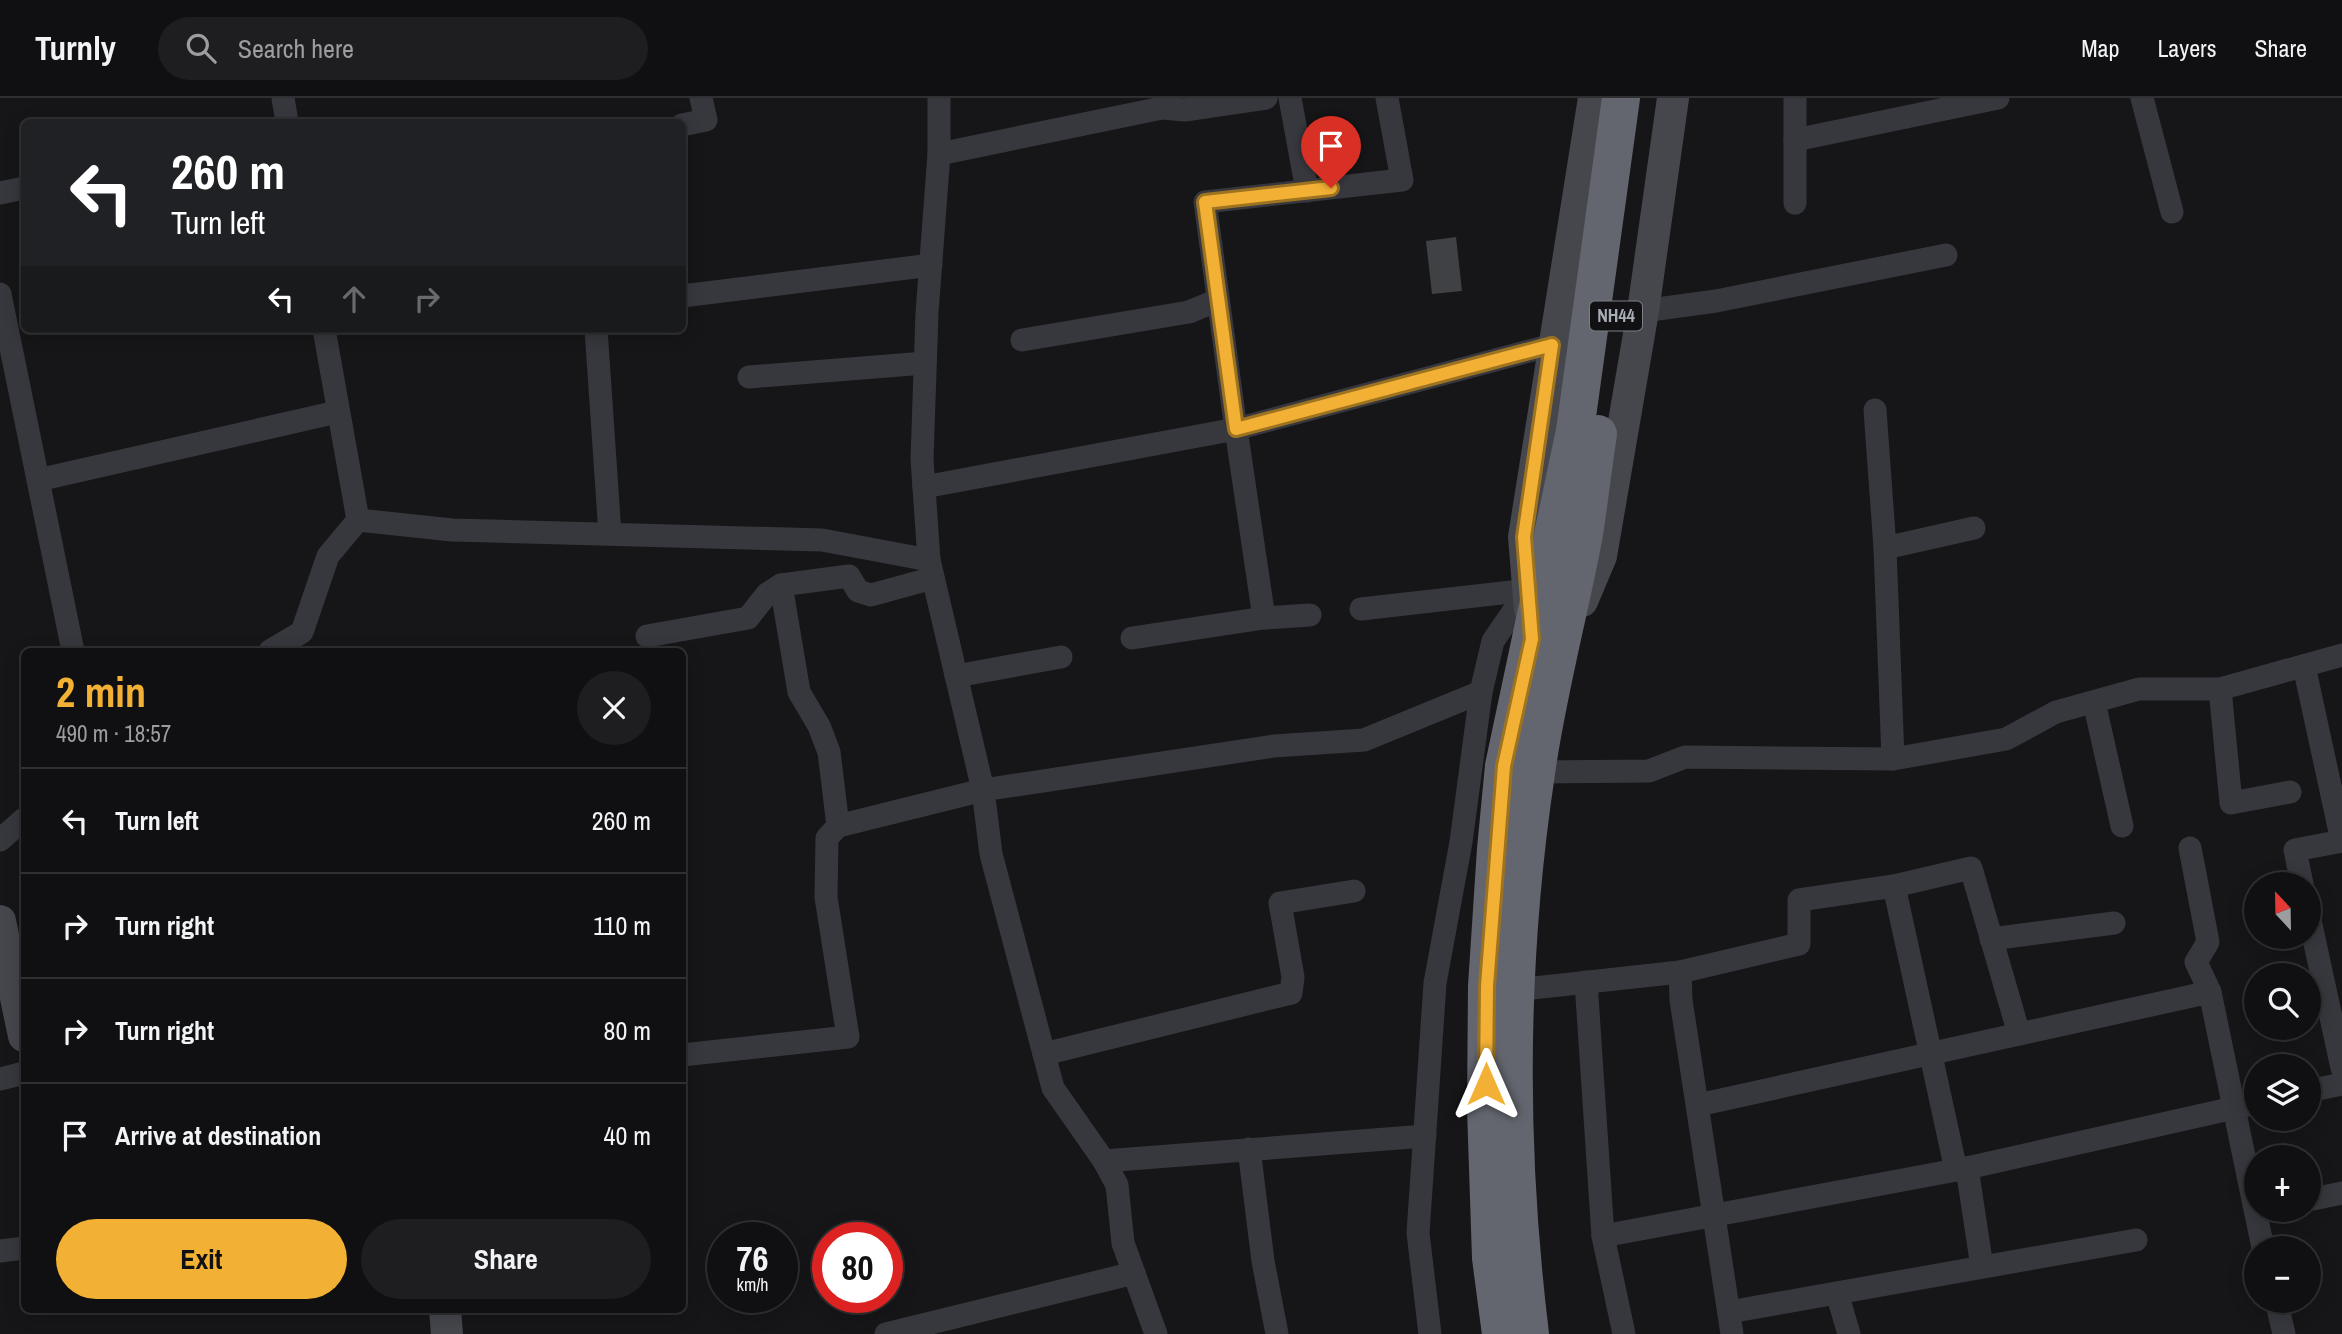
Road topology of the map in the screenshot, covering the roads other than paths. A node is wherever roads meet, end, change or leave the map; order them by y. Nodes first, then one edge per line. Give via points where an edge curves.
1 (283, 98) edge
2 (701, 98) edge
3 (939, 98) edge
4 (1266, 98) edge
5 (1290, 98) edge
6 (1387, 98) edge
7 (1594, 98) edge
8 (1621, 98) edge
9 (1646, 98) edge
10 (1673, 98) edge
11 (1795, 98) edge
12 (1998, 98) edge
13 (2142, 98) edge
14 (286, 119) edge
15 (686, 124) edge
16 (1795, 140) junction
17 (939, 154) junction
18 (21, 189) edge
19 (1307, 191) junction
20 (0, 193) edge
21 (1794, 203) dead end
22 (2172, 212) dead end
23 (1946, 256) dead end
24 (931, 265) junction
25 (0, 294) edge
26 (686, 296) edge
27 (1218, 300) junction
28 (1643, 311) junction
29 (325, 333) edge
30 (596, 333) edge
31 (1022, 340) dead end
32 (1552, 345) junction
33 (925, 363) junction
34 (749, 377) dead end
35 (1875, 411) dead end
36 (337, 412) junction
37 (1236, 429) junction
38 (38, 480) junction
39 (924, 487) junction
40 (358, 520) junction
41 (1974, 528) dead end
42 (1569, 530) junction
43 (610, 534) junction
44 (1885, 548) junction
45 (931, 569) junction
46 (781, 585) junction
47 (1528, 590) junction
48 (1361, 609) dead end
49 (1310, 615) dead end
50 (1264, 618) junction
51 (647, 636) dead end
52 (1132, 638) dead end
53 (305, 641) edge
54 (1546, 646) junction
55 (72, 648) edge
56 (280, 648) edge
57 (2342, 655) edge
58 (1061, 657) dead end
59 (2304, 666) junction
60 (956, 676) junction
61 (2220, 689) junction
62 (1481, 692) junction
63 (2094, 702) junction
64 (1893, 759) junction
65 (1536, 772) junction
66 (983, 790) junction
67 (2290, 792) dead end
68 (21, 822) edge
69 (838, 826) junction
70 (2122, 826) dead end
71 (0, 840) edge
72 (2190, 848) dead end
73 (2300, 872) edge
74 (1894, 886) junction
75 (1354, 891) dead end
76 (2114, 923) dead end
77 (2, 939) edge
78 (1992, 939) junction
79 (2316, 949) edge
80 (1680, 972) junction
81 (19, 978) edge
82 (1586, 982) junction
83 (1515, 990) junction
84 (2210, 992) junction
85 (21, 1001) edge
86 (2018, 1034) junction
87 (1931, 1053) junction
88 (1044, 1054) junction
89 (686, 1055) edge
90 (2342, 1068) edge
91 (21, 1074) edge
92 (0, 1079) edge
93 (2342, 1084) edge
94 (2321, 1088) edge
95 (2244, 1099) edge
96 (1698, 1105) junction
97 (2244, 1105) edge
98 (1425, 1136) junction
99 (1249, 1149) junction
100 (1104, 1161) junction
101 (1962, 1169) junction
102 (2342, 1193) edge
103 (2321, 1197) edge
104 (1715, 1213) junction
105 (1603, 1236) junction
106 (2136, 1240) dead end
107 (21, 1248) edge
108 (0, 1251) edge
109 (1982, 1267) junction
110 (1134, 1273) junction
111 (1837, 1293) junction
112 (445, 1313) edge
113 (2279, 1313) edge
114 (1730, 1323) edge
115 (447, 1334) edge
116 (886, 1334) edge
117 (1156, 1334) edge
118 (1277, 1334) edge
119 (1430, 1334) edge
120 (1501, 1334) edge
121 (1530, 1334) edge
122 (1624, 1334) edge
123 (1849, 1334) edge
124 (2284, 1334) edge

1 - 14 street
2 - 15 street via 706,120
3 - 17 street
4 - 17 street via 1185,110 1162,108
5 - 19 street
6 - 19 street via 1402,180
7 - 32 street
8 - 42 highway, NH44 via 1577,418
9 - 42 highway, NH44
10 - 28 street
11 - 16 street
12 - 16 street
13 - 22 street
16 - 21 street
17 - 24 street
18 - 20 street
19 - 27 street via 1205,202
23 - 28 street
24 - 26 street
24 - 33 street
25 - 38 street
27 - 31 street via 1189,312
27 - 37 street
28 - 54 street via 1601,556
29 - 36 street
30 - 43 street
32 - 37 street
32 - 47 street via 1524,537
33 - 34 street
33 - 39 street
35 - 44 street
36 - 38 street
36 - 40 street
37 - 39 street
37 - 50 street
38 - 55 street
39 - 45 street
40 - 43 street via 452,530
40 - 53 street via 328,556
41 - 44 street
42 - 54 highway, NH44
43 - 45 street via 822,540
44 - 64 street
45 - 46 street via 871,595 858,591 849,576
45 - 60 street
46 - 51 street via 767,594 748,618
46 - 69 street via 799,692 829,752
47 - 48 street
47 - 54 street
47 - 62 street via 1493,641
49 - 50 street
50 - 52 street
53 - 56 street
54 - 65 highway, NH44
54 - 120 highway, NH44 via 1504,766 1487,986 1491,1258
57 - 59 street
58 - 60 street
59 - 61 street
59 - 73 street via 2342,841 2295,850
60 - 66 street
61 - 63 street via 2139,689
61 - 67 street via 2231,803
62 - 66 street via 1364,740 1273,746
62 - 98 street via 1461,842 1435,983
63 - 64 street via 2056,712 2006,739
63 - 70 street
64 - 65 street via 1685,757 1648,771
65 - 83 highway, NH44
66 - 69 street
66 - 88 street via 991,854
68 - 71 street
69 - 89 street via 827,838 825,897 848,1037
72 - 84 street via 2208,942 2196,962
74 - 78 street via 1971,868
74 - 80 street via 1800,900 1799,944
74 - 87 street
75 - 88 street via 1280,903 1293,977 1291,993
76 - 78 street
77 - 81 street
78 - 86 street
79 - 90 street
80 - 82 street
80 - 96 street
81 - 85 street
82 - 83 street
82 - 105 street
83 - 121 highway, NH44 via 1513,1139
84 - 86 street
84 - 95 street
86 - 87 street
87 - 96 street
87 - 101 street
88 - 100 street via 1053,1088
91 - 92 street
93 - 94 street
96 - 104 street
97 - 101 street
98 - 99 street
98 - 119 street via 1418,1233
99 - 100 street
99 - 118 street
100 - 110 street via 1117,1185 1123,1243
101 - 104 street
101 - 109 street
102 - 103 street
104 - 105 street
104 - 114 street
105 - 122 street
106 - 109 street
107 - 108 street
109 - 111 street
110 - 116 street
110 - 117 street
111 - 114 street
111 - 123 street
112 - 115 street
113 - 124 street

